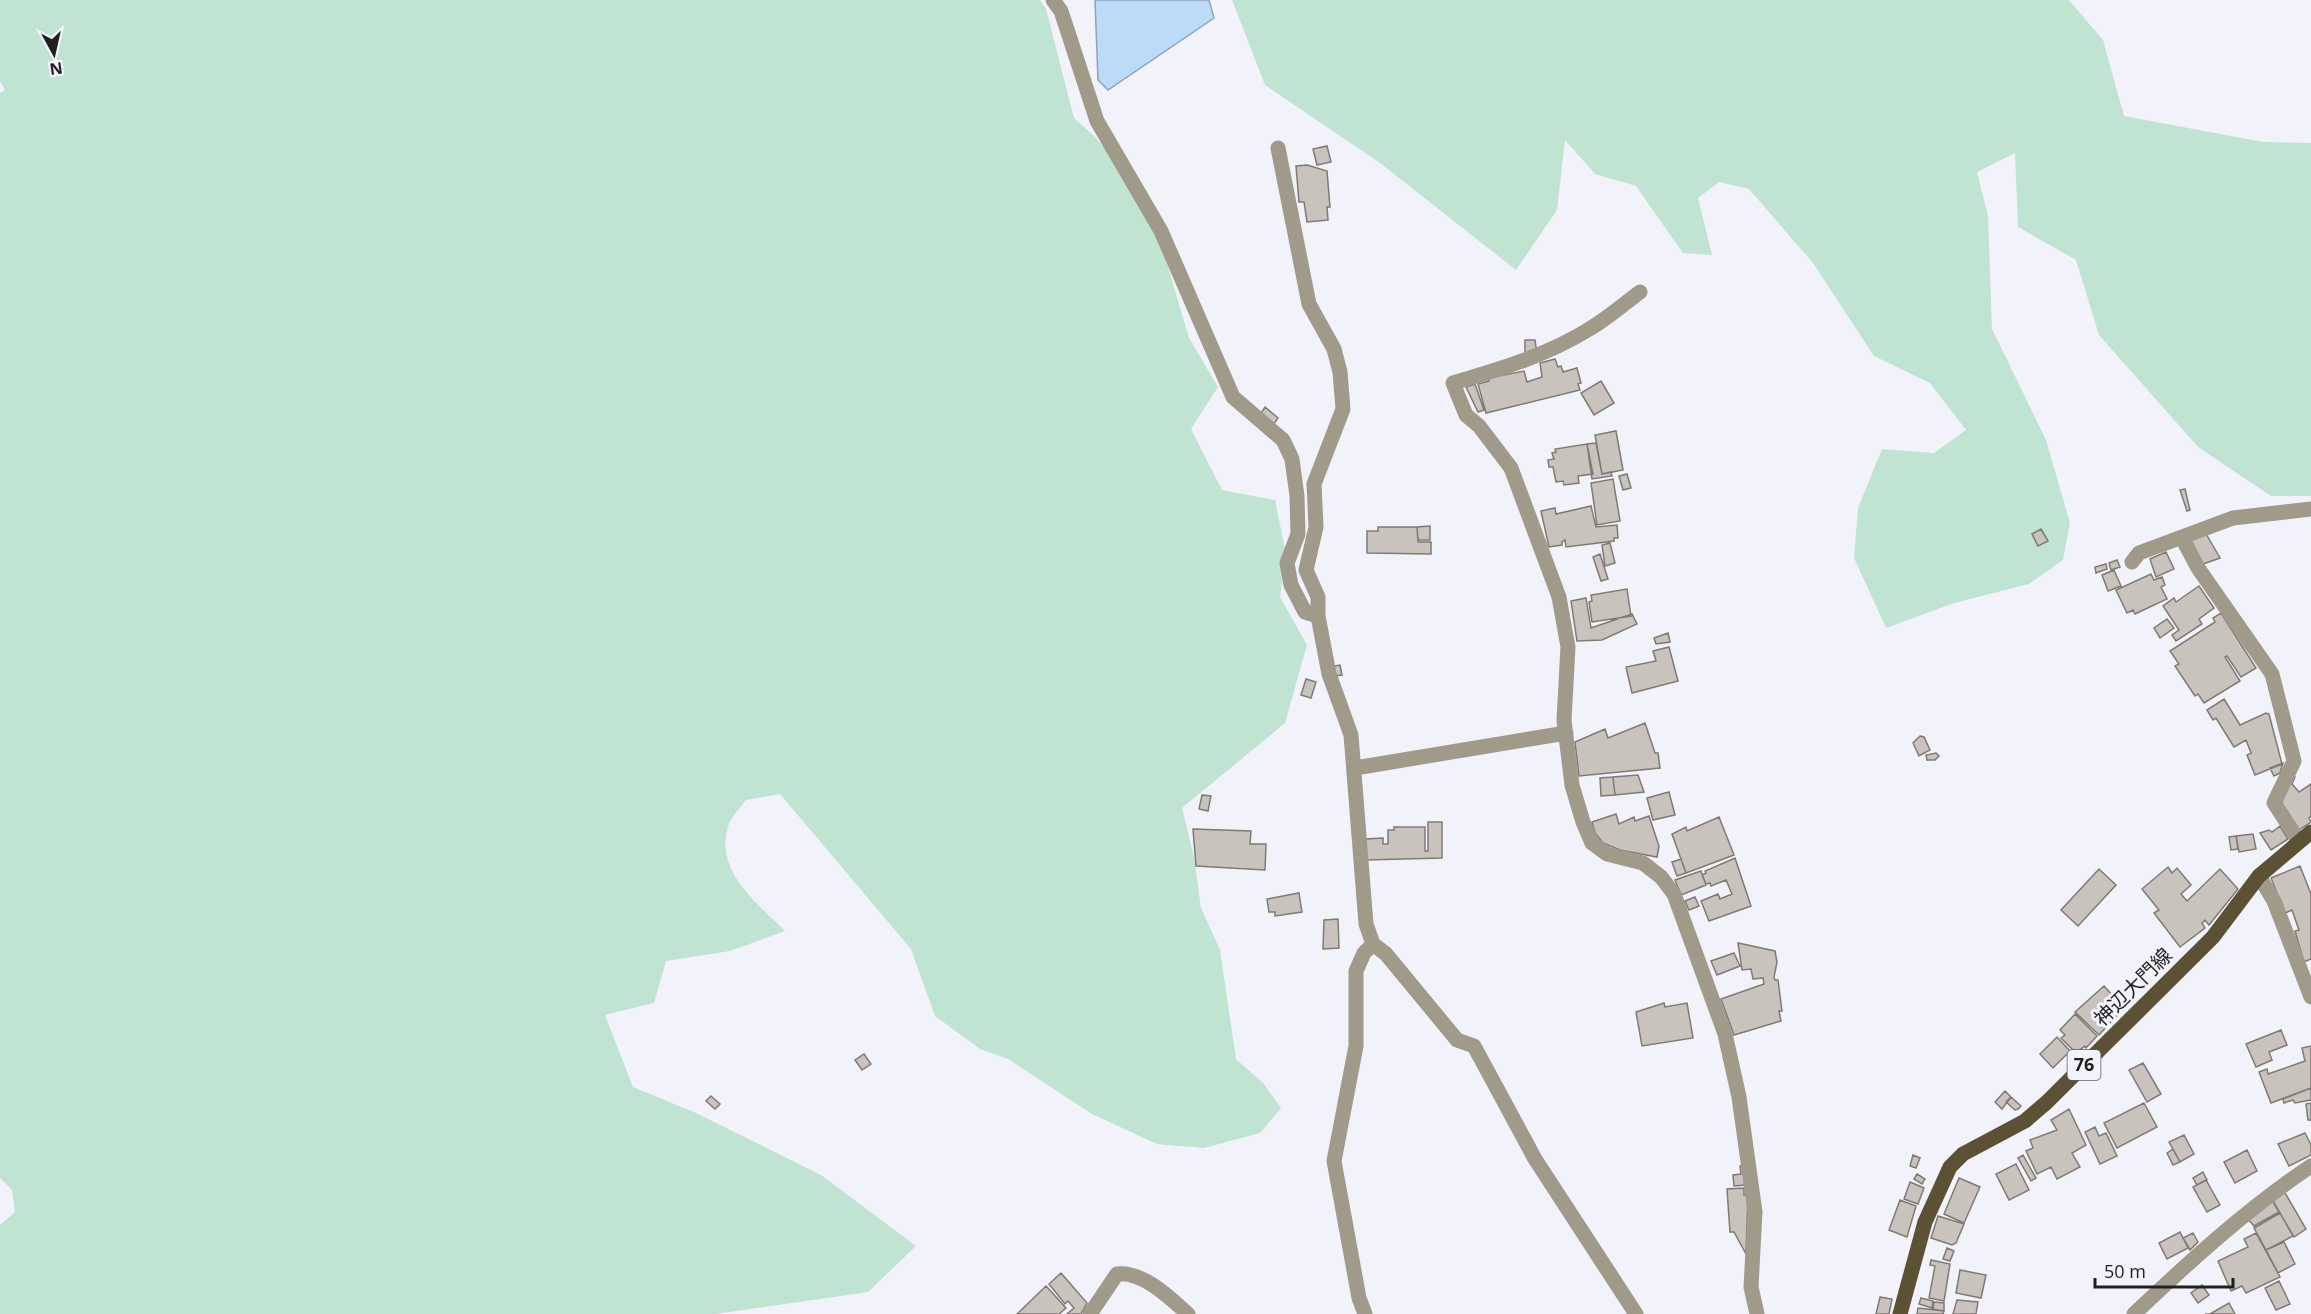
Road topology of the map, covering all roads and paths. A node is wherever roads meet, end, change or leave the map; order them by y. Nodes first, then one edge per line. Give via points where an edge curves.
1 (1053, 0) edge
2 (1278, 148) dead end
3 (1640, 292) dead end
4 (2311, 509) edge
5 (2182, 538) junction
6 (2132, 562) dead end
7 (1318, 616) junction
8 (1566, 733) junction
9 (1355, 768) junction
10 (2305, 837) edge
11 (2259, 876) junction
12 (1373, 944) junction
13 (2311, 997) edge
14 (2311, 1166) edge
15 (1090, 1314) edge
16 (1188, 1314) edge
17 (1365, 1314) edge
18 (1636, 1314) edge
19 (1757, 1314) edge
20 (1900, 1314) edge
21 (2134, 1314) edge

1 - 7 street via 1061,11 1096,122 1161,231 1233,397 1283,440 1292,459 1298,534 1287,563 1291,585 1305,612
2 - 7 street via 1309,304 1334,349 1340,372 1343,410 1314,484 1316,527 1306,570 1318,597
3 - 8 street via 1592,328 1557,347 1518,364 1453,383 1466,415 1511,468 1559,597 1569,647 1565,675
4 - 5 street via 2233,518
5 - 6 street via 2139,553
5 - 10 street via 2198,568 2272,674 2294,761 2274,803
7 - 9 street via 1329,674 1351,735
8 - 9 street
8 - 19 street via 1572,785 1592,843 1606,854 1643,863 1674,894 1725,1034 1739,1097 1755,1212 1751,1287
9 - 12 street via 1365,912
10 - 11 main road, 神辺大門線 / 76
11 - 13 street via 2274,901
11 - 20 main road, 神辺大門線 / 76 via 2213,937 2047,1102 2025,1121 1964,1154 1950,1167 1925,1222
12 - 17 street via 1356,971 1356,1046 1334,1161
12 - 18 street via 1386,954 1457,1040 1474,1046 1535,1160
14 - 21 street via 2268,1195
15 - 16 street via 1117,1274 1127,1273 1148,1282

